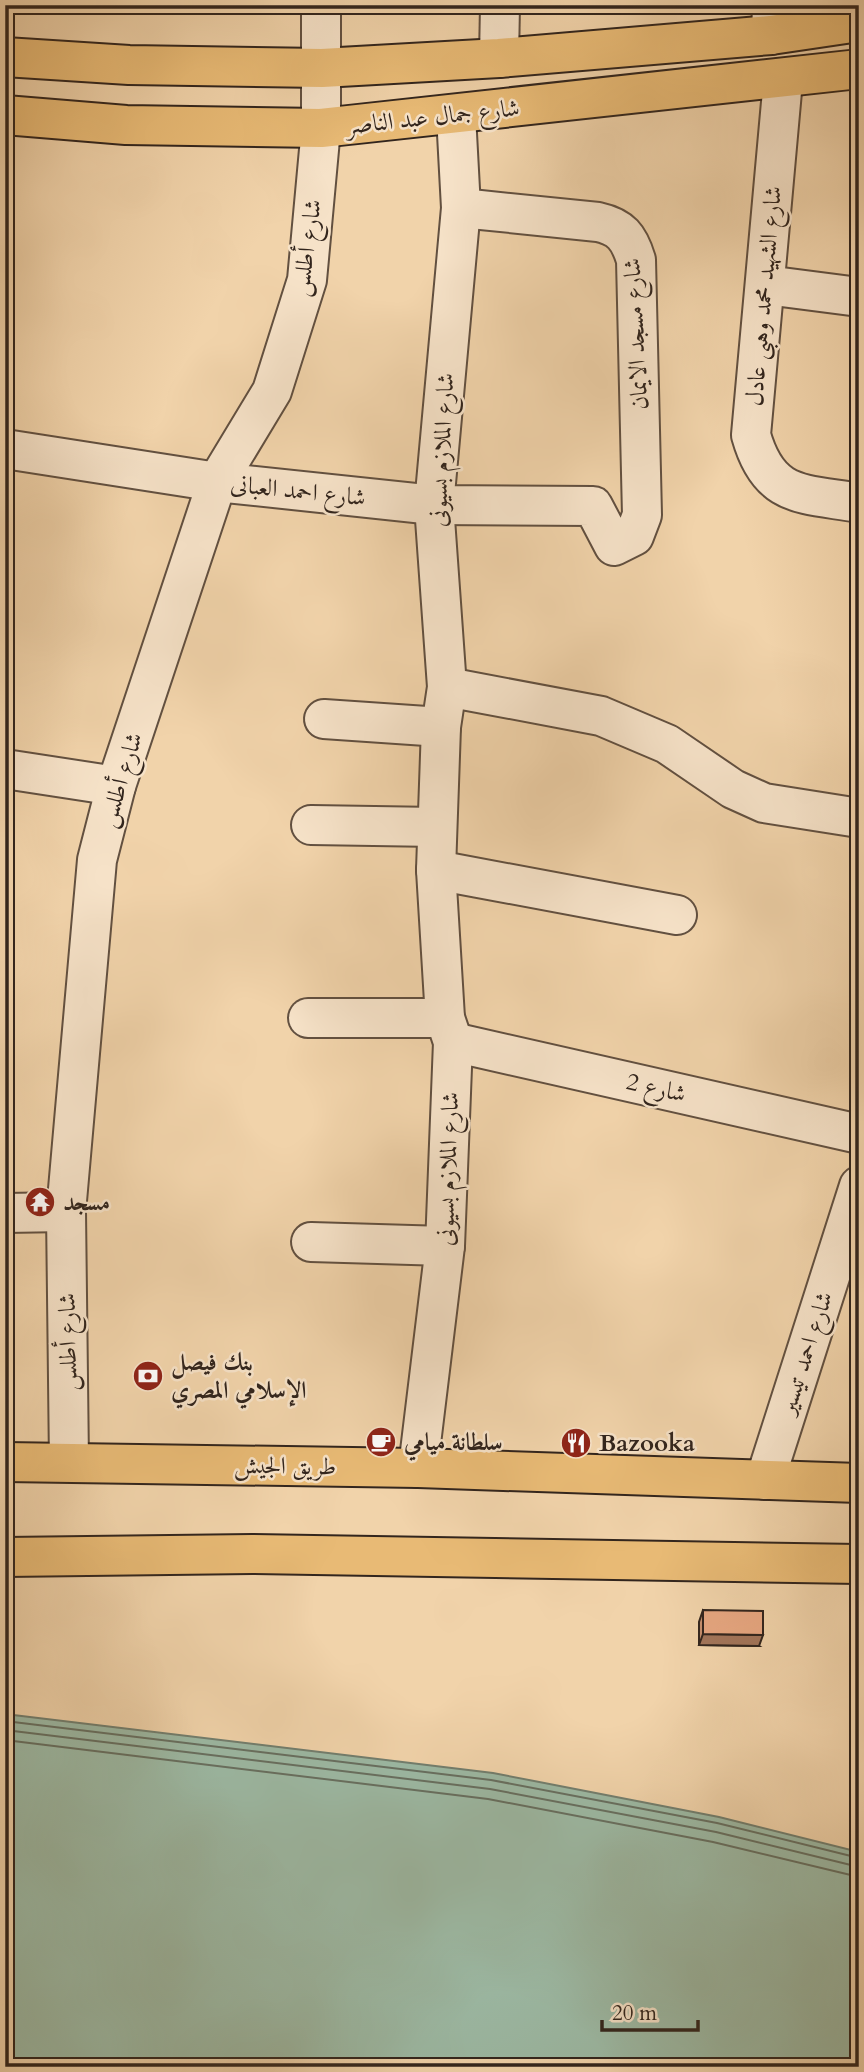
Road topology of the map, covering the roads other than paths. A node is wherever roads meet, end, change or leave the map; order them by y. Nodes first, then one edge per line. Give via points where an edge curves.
1 (321, 5) edge
2 (500, 5) edge
3 (771, 20) edge
4 (859, 22) edge
5 (5, 57) edge
6 (499, 58) junction
7 (322, 68) junction
8 (859, 69) edge
9 (783, 80) junction
10 (5, 115) edge
11 (456, 115) junction
12 (321, 128) junction
13 (461, 208) junction
14 (765, 285) junction
15 (859, 297) edge
16 (5, 449) edge
17 (217, 482) junction
18 (859, 503) edge
19 (434, 505) junction
20 (593, 506) joint
21 (447, 687) junction
22 (324, 719) dead end
23 (441, 727) junction
24 (5, 769) edge
25 (116, 786) junction
26 (859, 818) edge
27 (311, 825) dead end
28 (437, 827) junction
29 (436, 870) junction
30 (677, 915) dead end
31 (308, 1018) dead end
32 (449, 1030) junction
33 (859, 1134) edge
34 (859, 1186) edge
35 (66, 1212) junction
36 (5, 1213) edge
37 (311, 1242) dead end
38 (445, 1246) junction
39 (5, 1462) edge
40 (69, 1462) junction
41 (418, 1468) junction
42 (765, 1480) junction
43 (859, 1483) edge
44 (5, 1557) edge
45 (859, 1564) edge

1 - 7 street, شارع أطلس
2 - 6 street
3 - 4 main road
3 - 6 main road
5 - 7 main road via 129,65
6 - 7 main road
7 - 12 street, شارع أطلس
8 - 9 main road, شارع جمال عبد الناصر
9 - 11 main road, شارع جمال عبد الناصر
9 - 14 street, شارع الشهيد محمد وهبى عادل
10 - 12 main road, شارع جمال عبد الناصر via 125,125
11 - 12 main road, شارع جمال عبد الناصر
11 - 13 street, شارع الملازم بسيونى
12 - 17 street, شارع أطلس via 307,280 296,320 272,391
13 - 19 street, شارع الملازم بسيونى
13 - 20 street, شارع مسجد الايمان via 598,222 616,226 630,240 636,260 642,515 634,536 614,546
14 - 15 street
14 - 18 street, شارع الشهيد محمد وهبى عادل via 751,435 758,458 772,480 797,492
16 - 17 street, شارع احمد العبانى
17 - 19 street, شارع احمد العبانى
17 - 25 street, شارع أطلس
19 - 20 street, شارع احمد العبانى
19 - 21 street, شارع الملازم بسيونى
21 - 23 street, شارع الملازم بسيونى
21 - 26 street via 601,716 667,744 733,789 764,803
22 - 23 street
23 - 28 street, شارع الملازم بسيونى
24 - 25 street
25 - 35 street, شارع أطلس via 97,860
27 - 28 street
28 - 29 street, شارع الملازم بسيونى
29 - 30 street
29 - 32 street, شارع الملازم بسيونى
31 - 32 street, شارع 2
32 - 33 street, شارع 2
32 - 38 street, شارع الملازم بسيونى
34 - 42 street, شارع احمد تيسير
35 - 36 street
35 - 40 street, شارع أطلس
37 - 38 street
38 - 41 street, شارع الملازم بسيونى
39 - 40 main road, طريق الجيش
40 - 41 main road, طريق الجيش
41 - 42 main road, طريق الجيش
42 - 43 main road, طريق الجيش
44 - 45 main road via 252,1554

